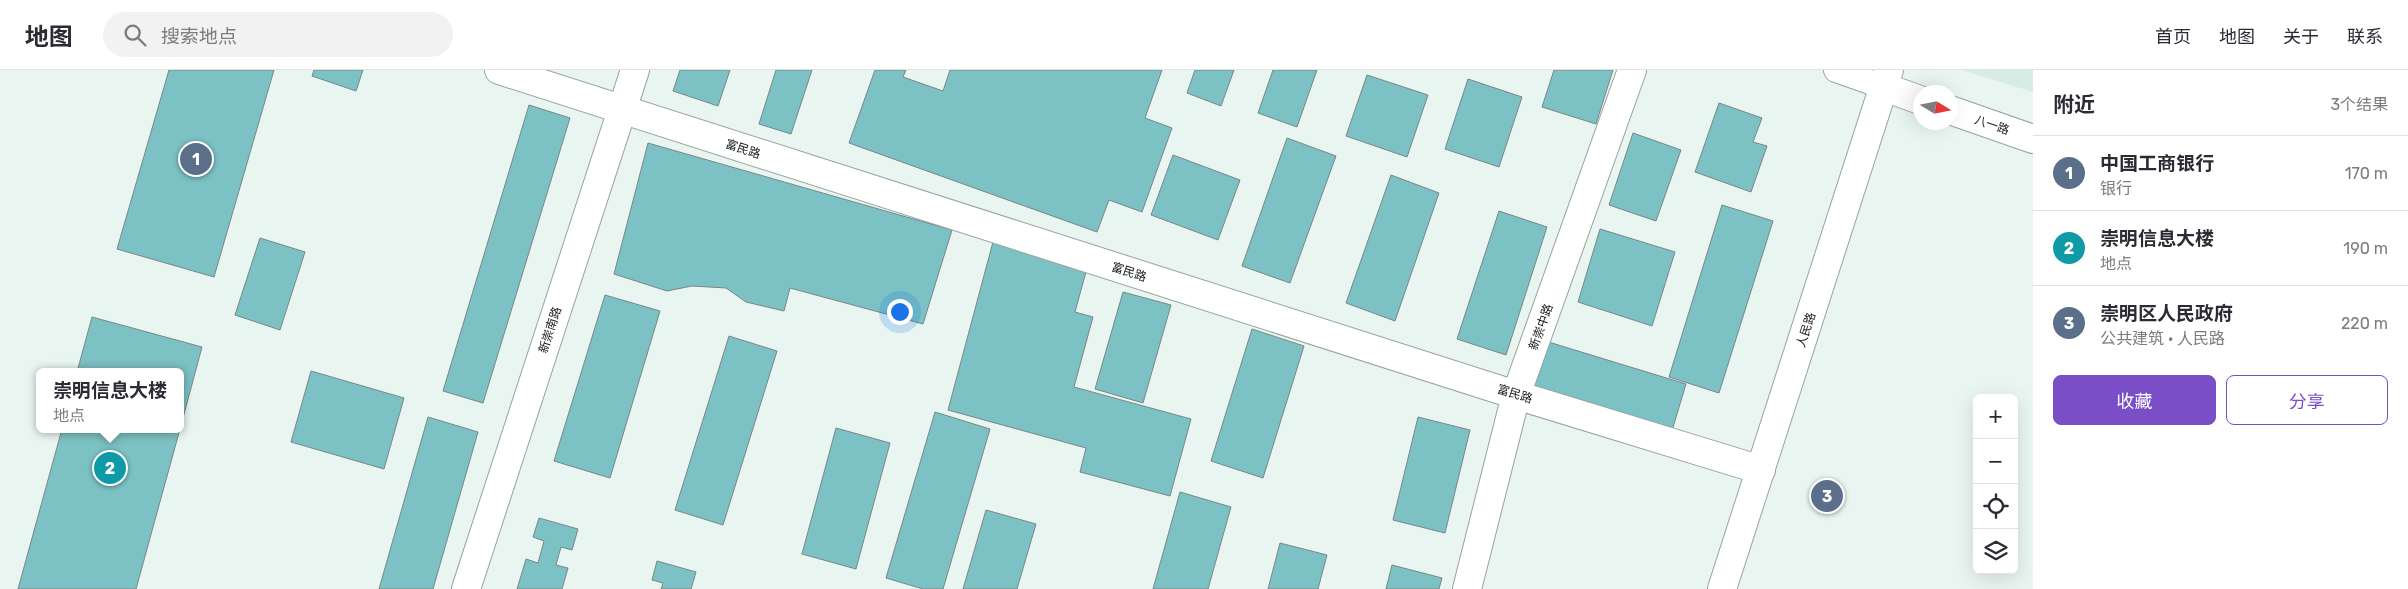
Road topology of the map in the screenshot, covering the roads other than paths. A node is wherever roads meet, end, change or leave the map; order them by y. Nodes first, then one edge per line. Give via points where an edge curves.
1 (499, 70) edge
2 (635, 70) edge
3 (1632, 70) edge
4 (1836, 70) edge
5 (1887, 78) edge
6 (1913, 95) edge
7 (622, 110) junction
8 (1958, 113) edge
9 (2033, 139) edge
10 (1516, 395) junction
11 (1761, 470) junction
12 (466, 589) edge
13 (1467, 589) edge
14 (1722, 589) edge

1 - 7 street, 富民路
2 - 7 street, 新崇南路
3 - 10 street, 新崇中路
4 - 5 street
5 - 6 street
5 - 11 street, 人民路
7 - 10 street, 富民路
7 - 12 street, 新崇南路
8 - 9 street, 八一路
10 - 11 street, 富民路
10 - 13 street, 新崇中路
11 - 14 street, 人民路

